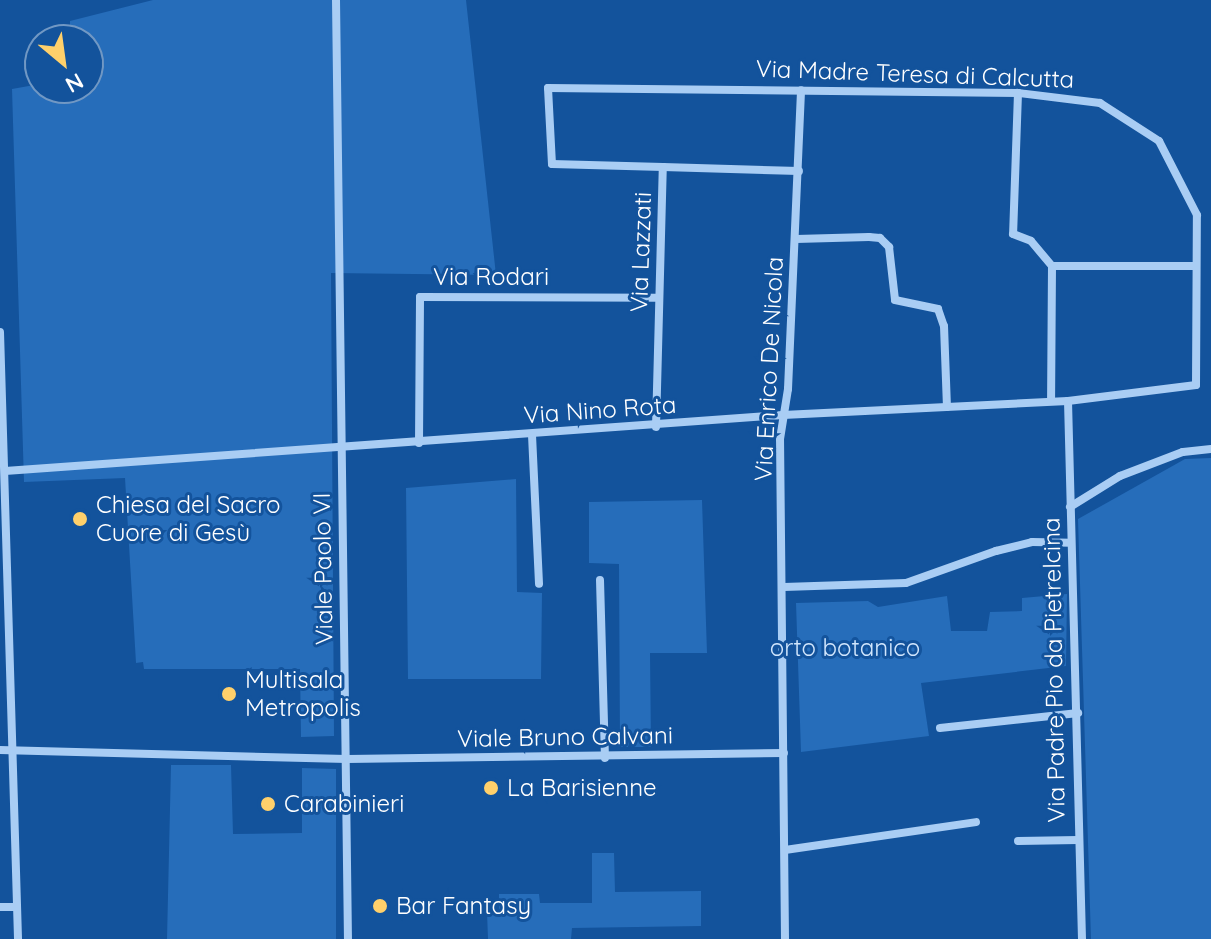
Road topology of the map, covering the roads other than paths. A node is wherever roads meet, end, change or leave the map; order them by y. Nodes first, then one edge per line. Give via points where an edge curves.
1 (336, 0) edge
2 (801, 90) junction
3 (1018, 93) junction
4 (663, 167) junction
5 (799, 171) junction
6 (796, 239) junction
7 (1052, 266) junction
8 (1196, 266) junction
9 (659, 298) junction
10 (0, 332) edge
11 (1196, 385) joint
12 (1051, 400) junction
13 (1068, 401) junction
14 (947, 407) junction
15 (783, 415) junction
16 (656, 427) junction
17 (532, 435) junction
18 (419, 443) junction
19 (341, 449) junction
20 (1211, 449) edge
21 (3, 463) edge
22 (1070, 507) junction
23 (1071, 543) junction
24 (600, 580) dead end
25 (539, 584) dead end
26 (784, 587) junction
27 (1078, 713) junction
28 (940, 728) dead end
29 (0, 750) edge
30 (12, 750) junction
31 (784, 753) junction
32 (605, 758) junction
33 (347, 759) junction
34 (976, 822) dead end
35 (1078, 840) junction
36 (1018, 841) dead end
37 (785, 850) junction
38 (0, 907) edge
39 (17, 907) junction
40 (18, 939) edge
41 (348, 939) edge
42 (785, 939) edge
43 (1082, 939) edge

1 - 19 street, Viale Paolo VI
2 - 3 street, Via Madre Teresa di Calcutta
2 - 4 street, Via Madre Teresa di Calcutta via 548,88 552,164
2 - 5 street, Via Enrico De Nicola
3 - 7 street via 1013,234 1031,241
3 - 8 street, Via Madre Teresa di Calcutta via 1100,103 1159,141 1197,215
4 - 5 street, Via Lazzati
4 - 9 street, Via Lazzati
5 - 6 street, Via Enrico De Nicola
6 - 14 street via 869,237 880,238 889,247 895,300 938,309 944,326
6 - 15 street, Via Enrico De Nicola
7 - 8 street
7 - 12 street
8 - 11 street, Via Madre Teresa di Calcutta
9 - 16 street, Via Lazzati
9 - 18 street, Via Rodari via 420,297
10 - 21 street
11 - 13 street, Via Nino Rota
12 - 13 street, Via Nino Rota
12 - 14 street, Via Nino Rota
13 - 22 street, Via Padre Pio da Pietrelcina
14 - 15 street, Via Nino Rota
15 - 16 street, Via Nino Rota
15 - 26 street, Via Enrico De Nicola
16 - 17 street, Via Nino Rota
17 - 18 street, Via Nino Rota
17 - 25 street
18 - 19 street, Via Nino Rota
19 - 21 street, Via Nino Rota
19 - 33 street, Viale Paolo VI
20 - 22 street via 1183,452 1120,476
21 - 30 street
22 - 23 street, Via Padre Pio da Pietrelcina
23 - 26 street via 1020,545 906,583
23 - 27 street, Via Padre Pio da Pietrelcina
24 - 32 street
26 - 31 street, Via Enrico De Nicola
27 - 28 street
27 - 35 street, Via Padre Pio da Pietrelcina
29 - 30 street, Viale Bruno Calvani
30 - 33 street, Viale Bruno Calvani
30 - 39 street
31 - 32 street, Viale Bruno Calvani
31 - 37 street, Via Enrico De Nicola
32 - 33 street, Viale Bruno Calvani
33 - 41 street, Viale Paolo VI
34 - 37 street
35 - 36 street
35 - 43 street, Via Padre Pio da Pietrelcina
37 - 42 street, Via Enrico De Nicola
38 - 39 street
39 - 40 street

